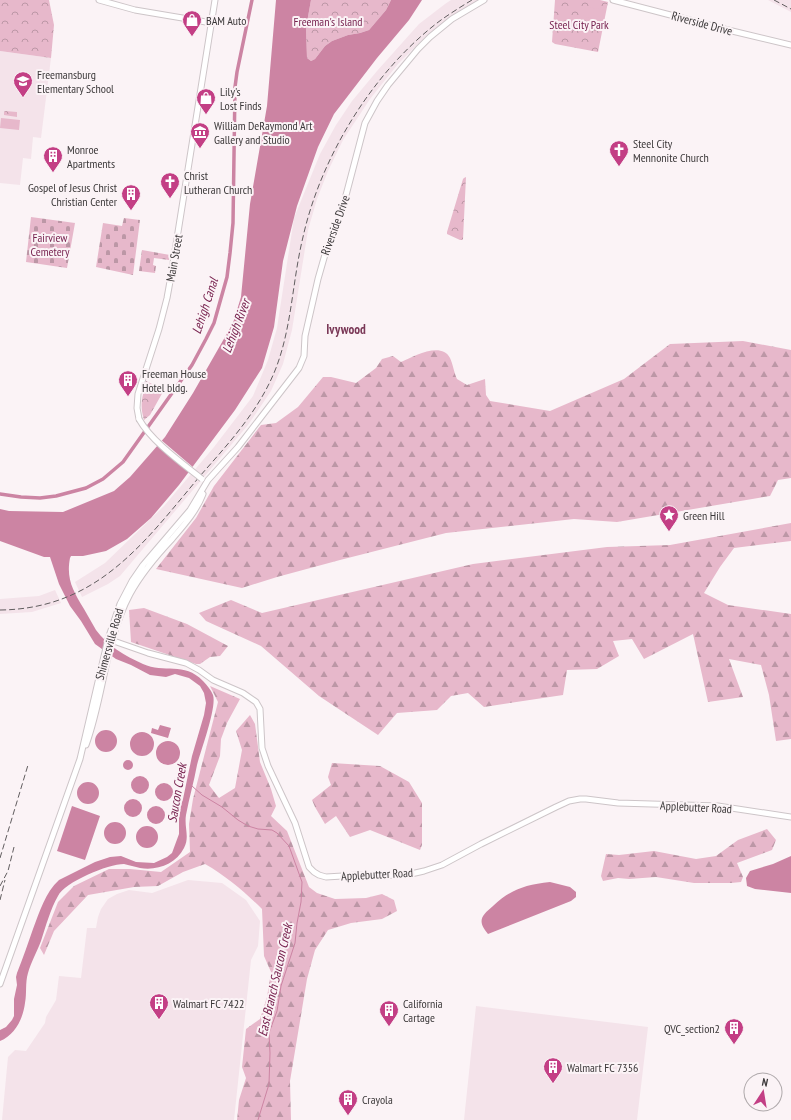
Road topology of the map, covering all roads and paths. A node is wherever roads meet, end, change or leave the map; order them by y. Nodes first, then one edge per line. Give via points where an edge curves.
1 (99, 0) edge
2 (215, 0) edge
3 (484, 0) edge
4 (613, 0) edge
5 (212, 23) junction
6 (791, 45) edge
7 (205, 482) junction
8 (116, 629) junction
9 (111, 638) junction
10 (126, 646) junction
11 (791, 817) edge
12 (0, 984) edge

1 - 5 street via 135,10
2 - 5 street, Main Street
3 - 7 street, Riverside Drive via 452,19 422,45 398,72 371,112 363,128 345,199 326,251 305,336 302,362 249,434
4 - 6 street, Riverside Drive
5 - 7 street, Main Street, bridge via 172,276 137,404 139,419 143,426
7 - 8 street, Shimersville Road via 200,502 192,514 136,583
7 - 9 street, Shimersville Road via 192,508 132,581 120,604
8 - 9 street, Shimersville Road
8 - 10 street via 120,640
9 - 10 street, Applebutter Road
9 - 12 street, Shimersville Road via 80,759
10 - 11 street, Applebutter Road via 186,662 256,702 260,709 262,748 268,766 295,823 309,866 314,872 326,877 387,876 424,871 442,865 556,807 580,799 618,803 718,806

